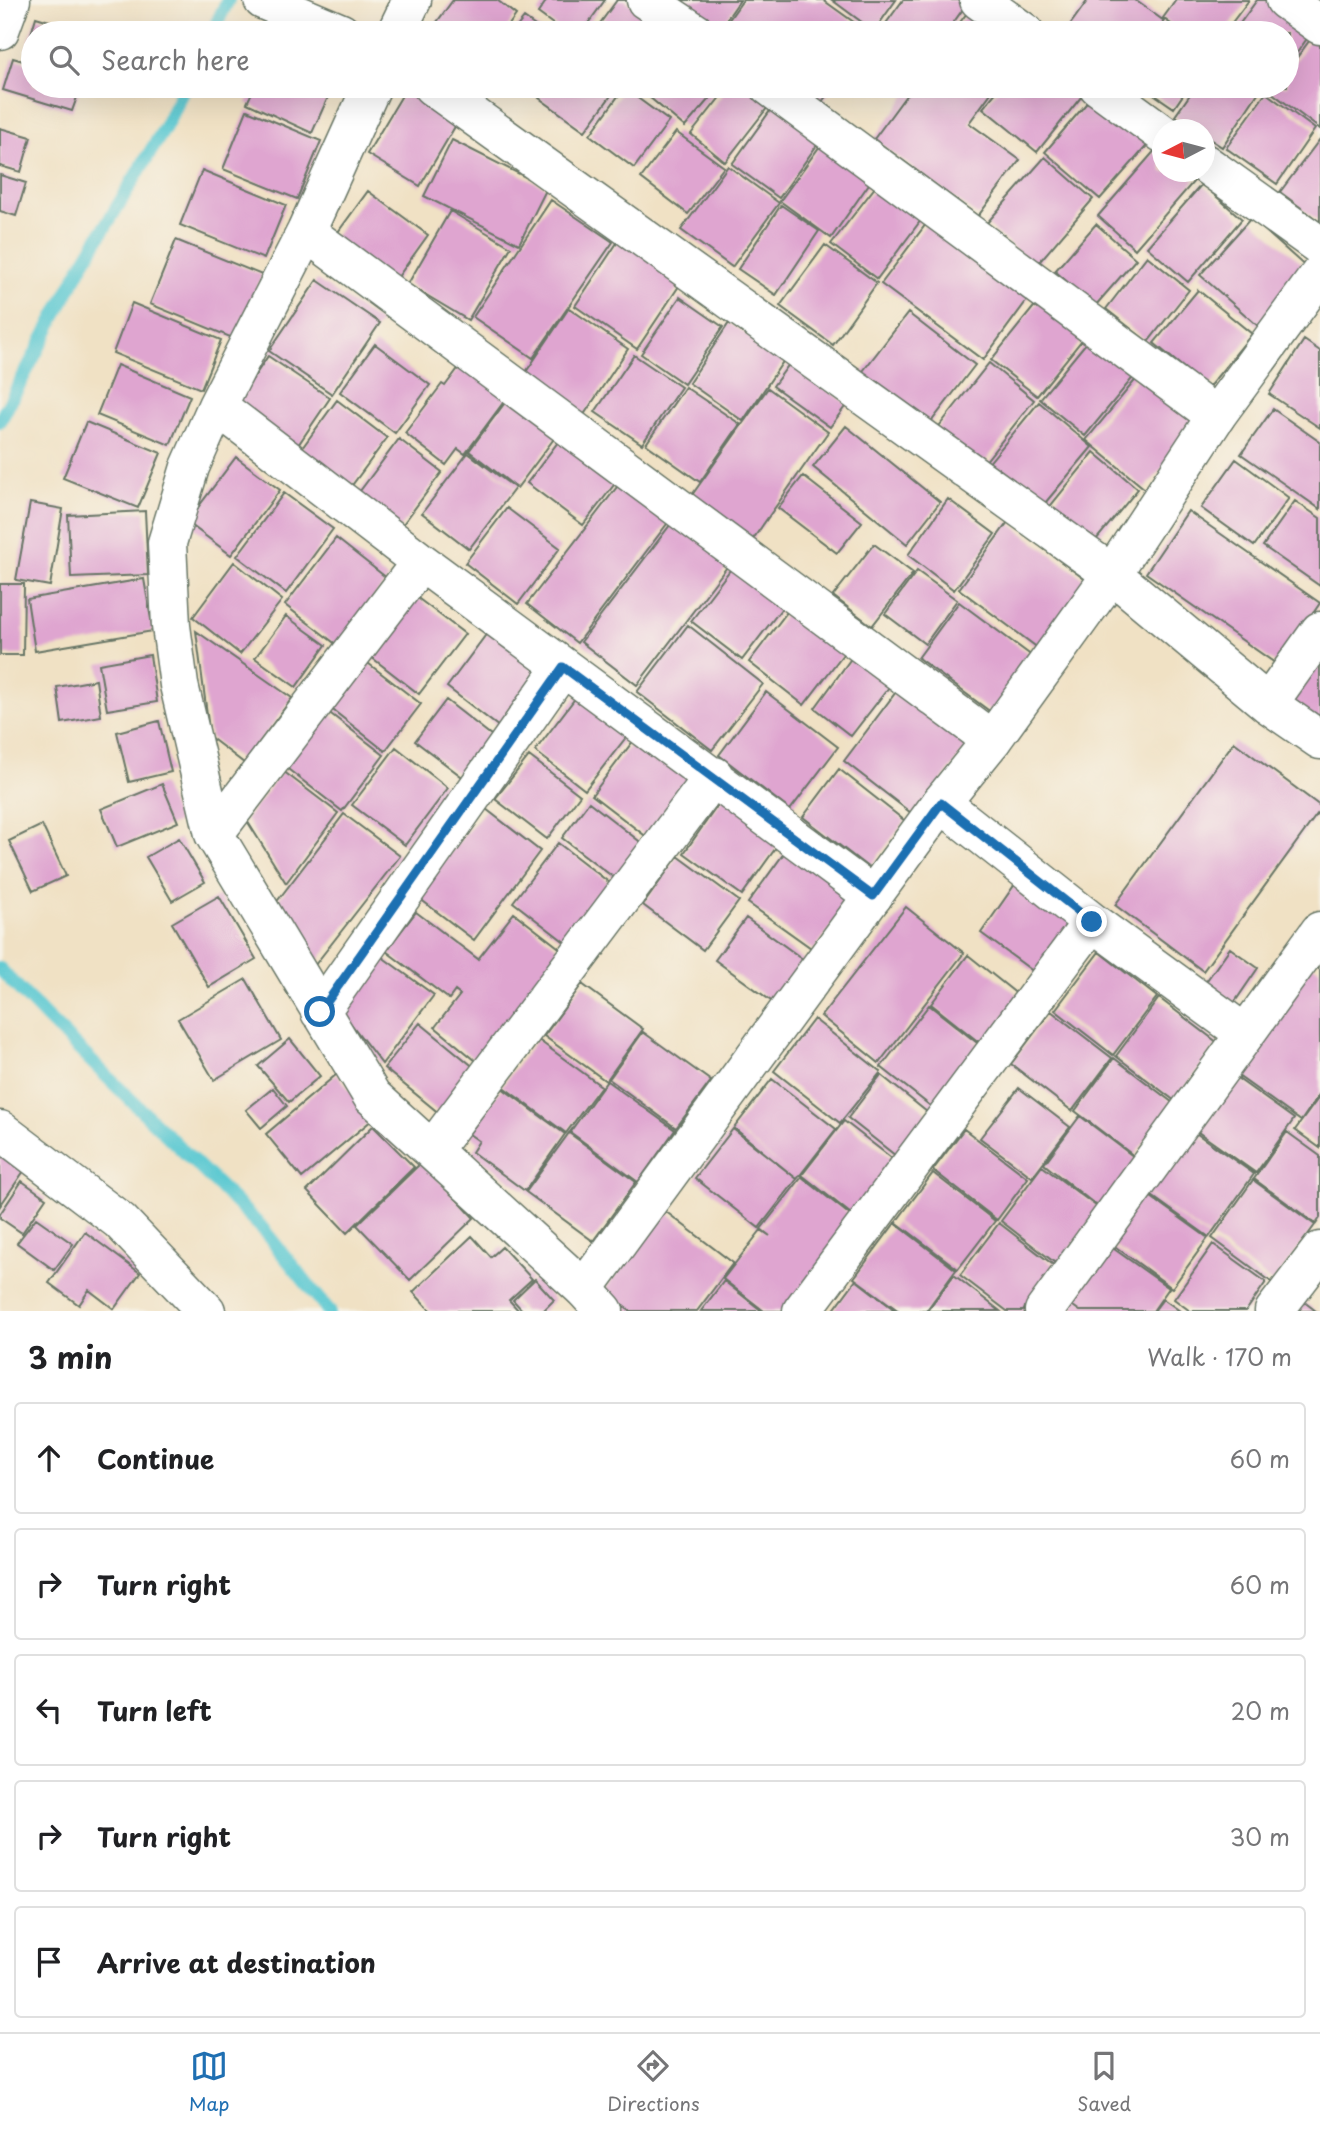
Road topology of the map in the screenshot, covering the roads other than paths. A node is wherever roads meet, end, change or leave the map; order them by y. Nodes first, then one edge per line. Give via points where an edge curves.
1 (263, 0) edge
2 (412, 0) edge
3 (646, 0) edge
4 (979, 0) edge
5 (1285, 0) edge
6 (313, 21) edge
7 (402, 21) edge
8 (678, 21) edge
9 (1008, 21) edge
10 (1320, 25) edge
11 (367, 98) edge
12 (449, 98) edge
13 (785, 98) edge
14 (1115, 98) edge
15 (1152, 125) edge
16 (1215, 170) edge
17 (306, 232) junction
18 (1320, 246) edge
19 (1320, 274) edge
20 (217, 406) junction
21 (1216, 416) junction
22 (421, 562) junction
23 (1112, 575) junction
24 (1320, 631) edge
25 (563, 667) junction
26 (1268, 704) junction
27 (992, 740) junction
28 (1320, 740) edge
29 (714, 776) junction
30 (941, 803) junction
31 (214, 834) junction
32 (873, 896) junction
33 (1092, 922) junction
34 (1320, 931) edge
35 (320, 1012) junction
36 (1244, 1033) junction
37 (0, 1130) edge
38 (433, 1149) junction
39 (1320, 1251) edge
40 (594, 1300) edge
41 (206, 1311) edge
42 (802, 1311) edge
43 (1044, 1311) edge
44 (1274, 1311) edge

1 - 6 street
2 - 7 street
3 - 8 street
4 - 9 street
5 - 10 street
11 - 17 street
12 - 23 street
13 - 21 street
14 - 15 street
16 - 18 street
17 - 20 street
17 - 27 street
19 - 21 street
20 - 22 street
20 - 31 street via 190,467 167,543 179,685
21 - 23 street
22 - 25 street
22 - 31 street
23 - 26 street
23 - 27 street
24 - 26 street
25 - 29 street
25 - 35 street
26 - 28 street
27 - 30 street
29 - 32 street
29 - 38 street
30 - 32 street
30 - 33 street
31 - 35 street
32 - 40 street
33 - 36 street
33 - 42 street
34 - 36 street
35 - 38 street via 372,1096
36 - 43 street
37 - 41 street via 120,1221
38 - 40 street
39 - 44 street

